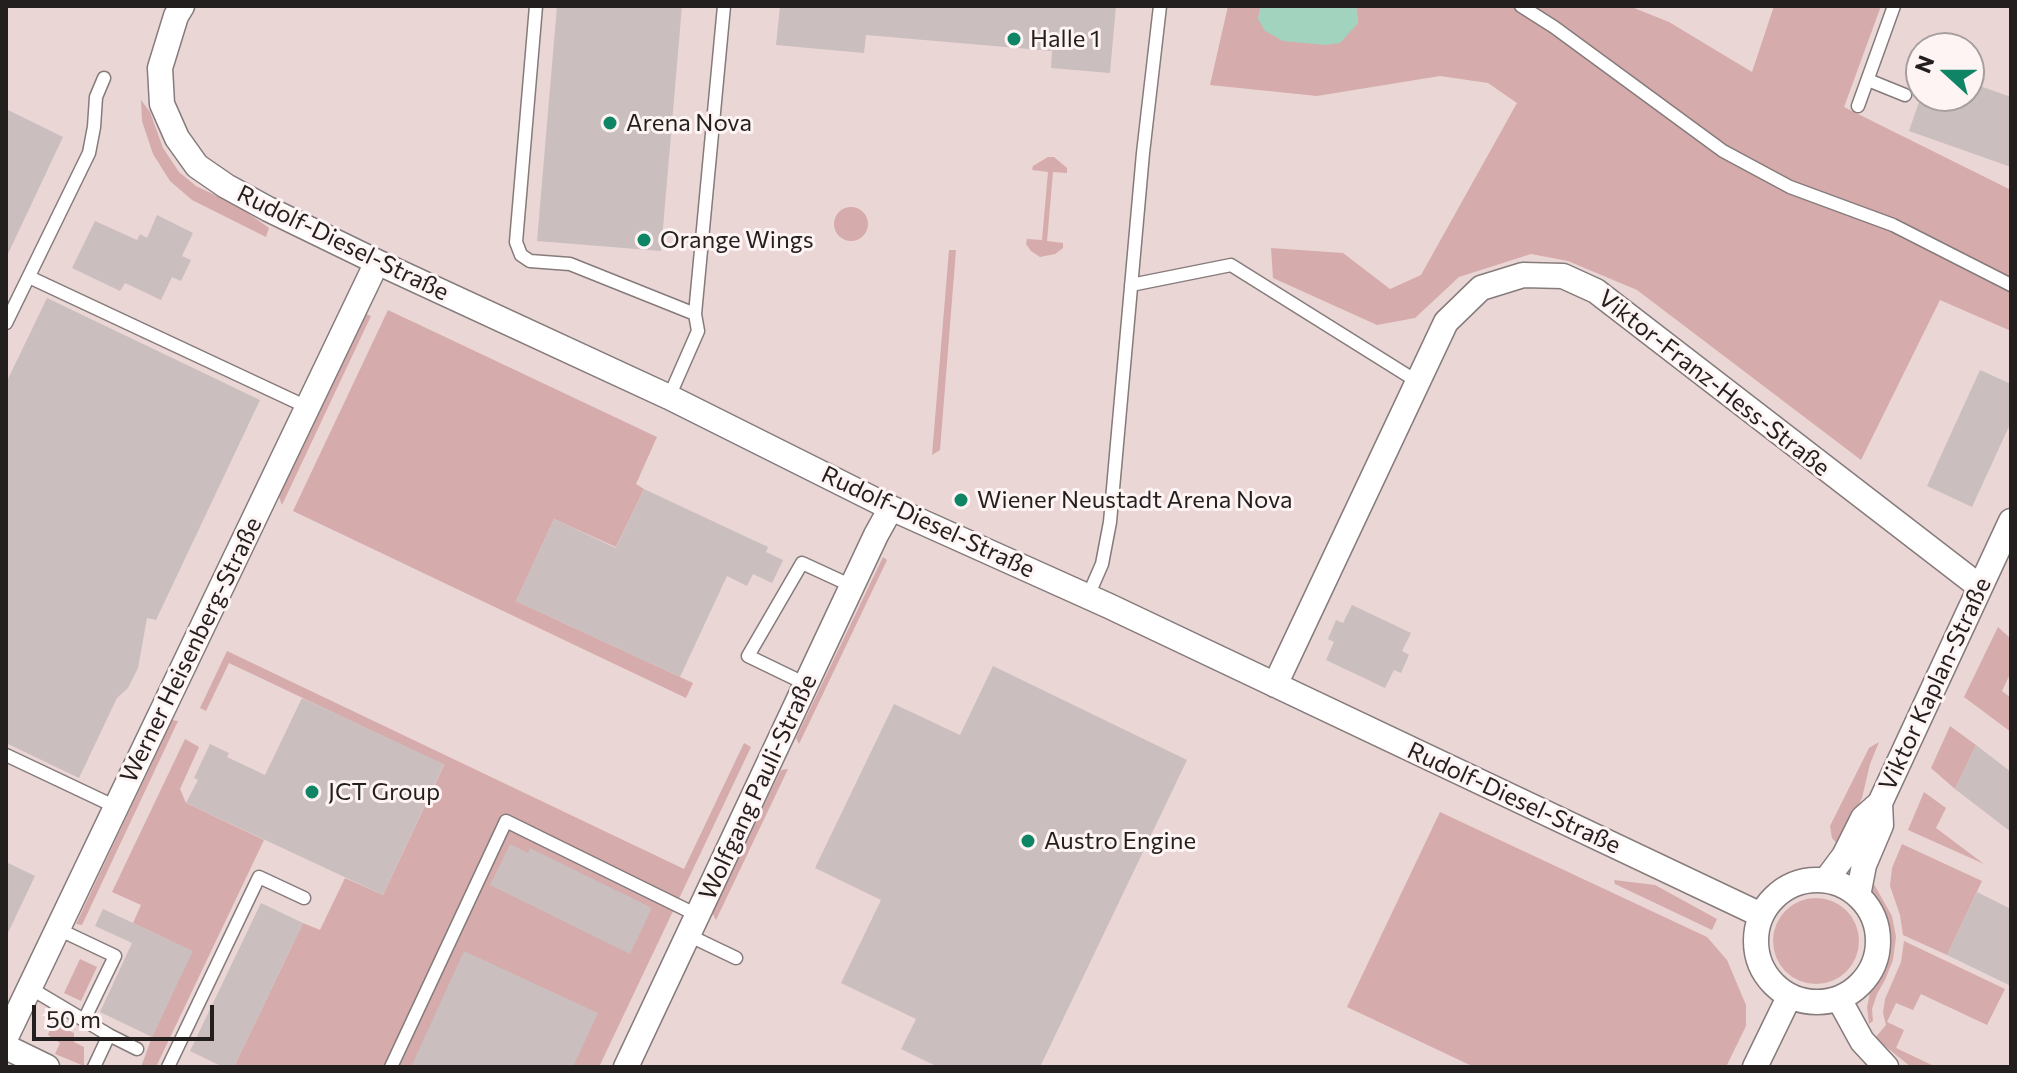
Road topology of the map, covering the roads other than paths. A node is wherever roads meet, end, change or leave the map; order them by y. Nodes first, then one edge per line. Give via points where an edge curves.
1 (182, 6) edge
2 (536, 6) edge
3 (724, 6) edge
4 (1160, 6) edge
5 (1521, 6) edge
6 (1894, 6) edge
7 (104, 78) dead end
8 (1868, 80) junction
9 (1905, 95) dead end
10 (1858, 106) dead end
11 (377, 262) junction
12 (29, 277) junction
13 (1131, 285) junction
14 (2011, 285) edge
15 (695, 314) junction
16 (6, 323) edge
17 (1418, 382) junction
18 (669, 397) junction
19 (307, 407) junction
20 (891, 508) junction
21 (2011, 521) edge
22 (852, 586) junction
23 (1980, 587) junction
24 (1088, 596) junction
25 (806, 684) junction
26 (1275, 685) junction
27 (6, 755) edge
28 (1880, 803) junction
29 (116, 807) junction
30 (1842, 887) junction
31 (304, 898) dead end
32 (1761, 915) junction
33 (693, 925) junction
34 (58, 929) junction
35 (736, 958) dead end
36 (30, 988) junction
37 (1789, 997) junction
38 (1839, 999) junction
39 (84, 1020) junction
40 (109, 1035) junction
41 (6, 1037) edge
42 (6, 1047) edge
43 (137, 1049) dead end
44 (47, 1067) edge
45 (94, 1067) edge
46 (168, 1067) edge
47 (391, 1067) edge
48 (626, 1067) edge
49 (1755, 1067) edge
50 (1886, 1067) edge

1 - 11 street, Rudolf-Diesel-Straße via 160,68 162,104 197,166 268,209
2 - 15 lane via 516,242 521,255 530,261 570,264
3 - 15 lane
4 - 13 lane
5 - 14 lane via 1723,151 1790,187 1893,225
6 - 8 lane
7 - 12 lane via 96,97 89,153
8 - 9 lane
8 - 10 lane
11 - 18 street, Rudolf-Diesel-Straße
11 - 19 street, Werner Heisenberg-Straße
12 - 16 lane
12 - 19 lane
13 - 17 lane via 1231,265
13 - 24 lane via 1110,522 1102,564
15 - 18 lane via 698,331
17 - 23 street, Viktor-Franz-Hess-Straße via 1446,322 1481,288 1523,275 1563,276 1596,291
17 - 26 street, Viktor-Franz-Hess-Straße
18 - 20 street, Rudolf-Diesel-Straße
19 - 29 street, Werner Heisenberg-Straße
20 - 22 street, Wolfgang Pauli-Straße
20 - 24 street, Rudolf-Diesel-Straße
21 - 23 street, Viktor Kaplan-Straße
22 - 25 street, Wolfgang Pauli-Straße
22 - 25 lane via 802,563 748,656
23 - 28 street, Viktor Kaplan-Straße
24 - 26 street, Rudolf-Diesel-Straße
25 - 33 street, Wolfgang Pauli-Straße
26 - 32 street, Rudolf-Diesel-Straße
27 - 29 lane
28 - 30 street, Viktor Kaplan-Straße via 1863,818 1844,856
28 - 30 street, Viktor Kaplan-Straße via 1881,825 1864,865
29 - 34 street, Werner Heisenberg-Straße
30 - 32 street via 1808,880 1789,886
30 - 38 street via 1872,914 1878,937 1875,962 1860,985
31 - 46 lane via 259,877
32 - 37 street via 1755,938 1759,964 1772,985
33 - 35 lane
33 - 47 lane via 506,821
33 - 48 street, Wolfgang Pauli-Straße
34 - 36 street, Werner Heisenberg-Straße
34 - 39 lane via 115,956
36 - 39 lane
36 - 41 street, Werner Heisenberg-Straße
37 - 38 street via 1817,1004
37 - 49 street
38 - 50 street via 1862,1041
39 - 40 lane
40 - 43 lane
40 - 45 lane
42 - 44 street

